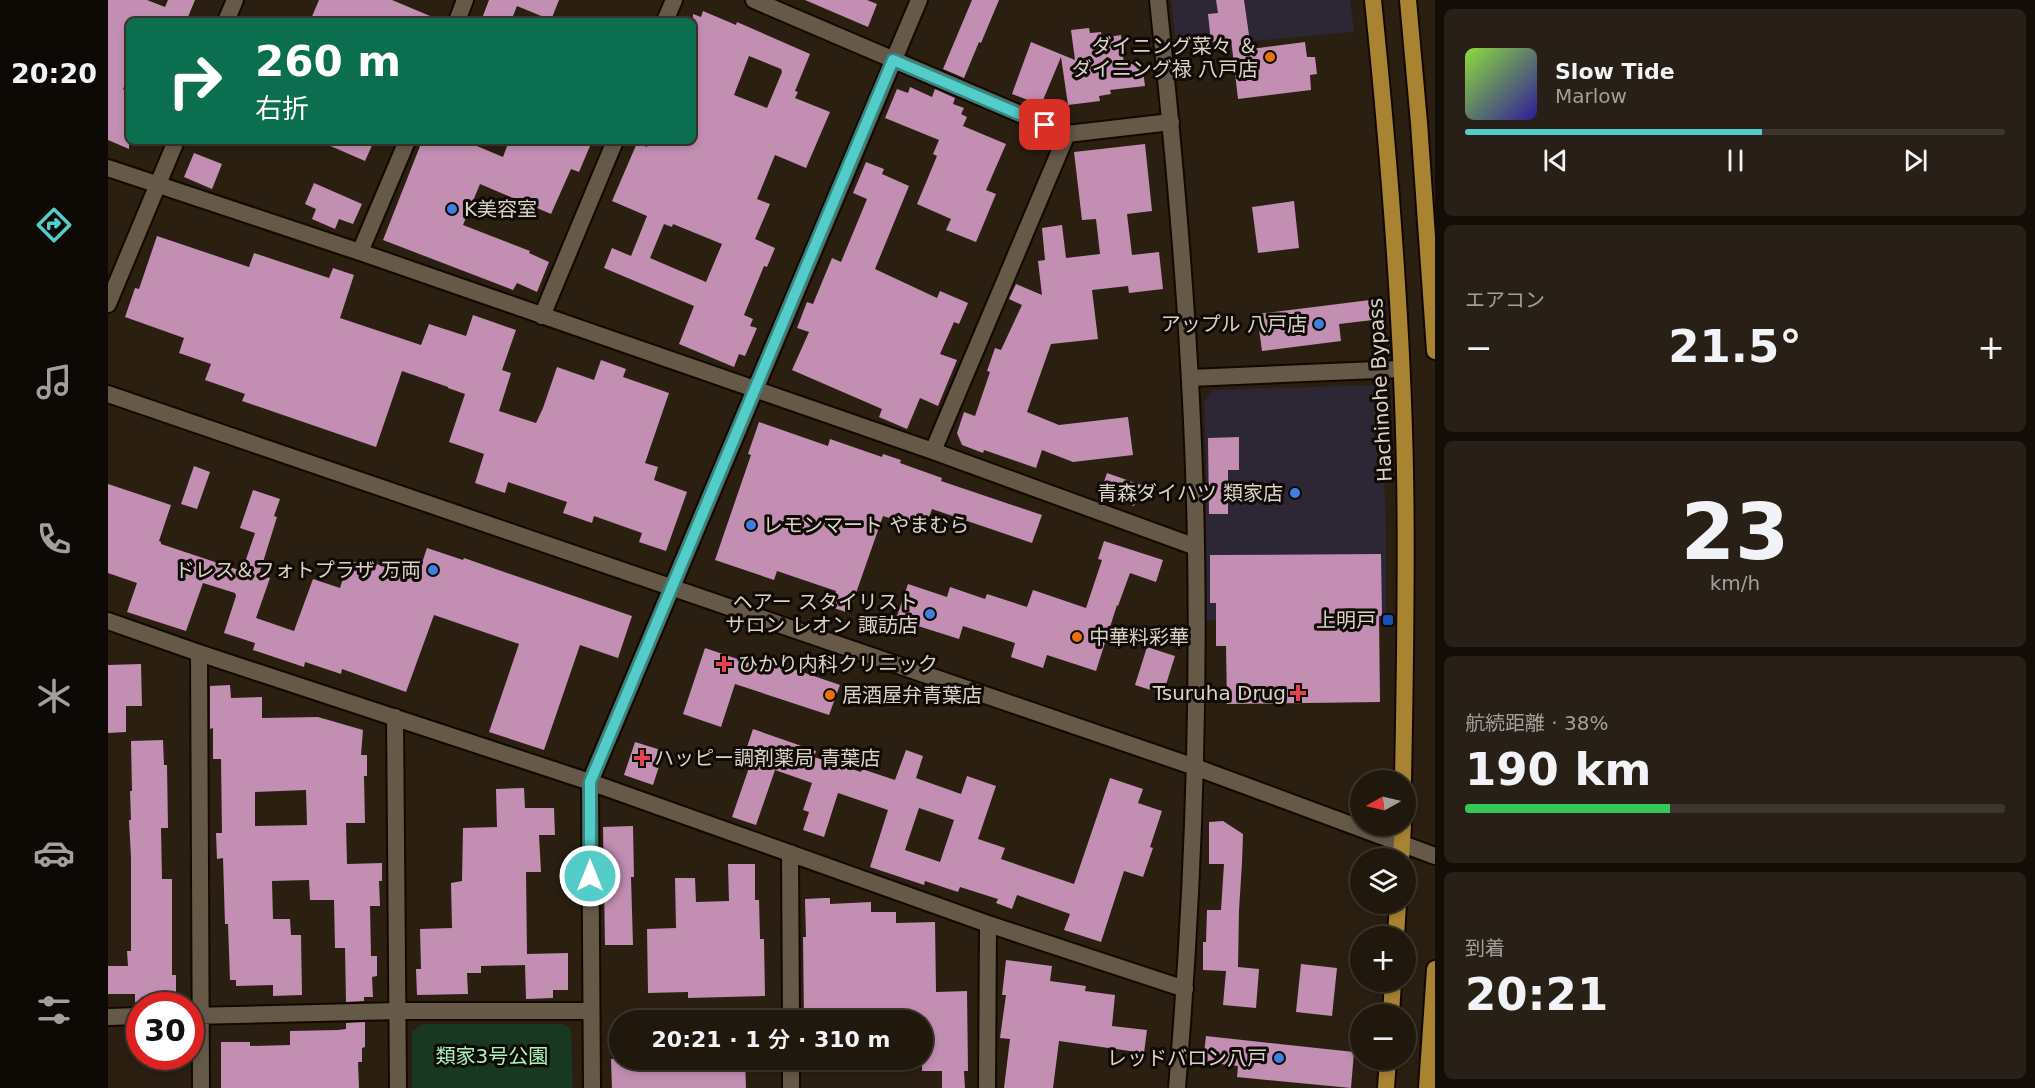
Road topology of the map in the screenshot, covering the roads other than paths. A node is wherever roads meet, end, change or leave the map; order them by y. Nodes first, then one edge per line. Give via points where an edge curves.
1 (235, 0) edge
2 (465, 0) edge
3 (674, 0) edge
4 (754, 0) edge
5 (919, 0) edge
6 (1158, 0) edge
7 (1373, 0) edge
8 (1408, 0) edge
9 (227, 18) edge
10 (458, 18) edge
11 (666, 18) edge
12 (893, 60) junction
13 (1171, 122) junction
14 (1067, 134) junction
15 (175, 144) edge
16 (406, 144) edge
17 (614, 144) edge
18 (108, 168) edge
19 (158, 185) junction
20 (360, 252) junction
21 (108, 304) edge
22 (542, 316) junction
23 (1435, 351) edge
24 (1401, 369) junction
25 (1190, 378) junction
26 (755, 390) junction
27 (108, 394) edge
28 (933, 451) junction
29 (1196, 547) junction
30 (670, 587) junction
31 (108, 621) edge
32 (199, 653) junction
33 (395, 717) junction
34 (1195, 767) junction
35 (1403, 770) edge
36 (590, 782) junction
37 (1392, 848) edge
38 (790, 853) junction
39 (1416, 854) edge
40 (1435, 856) edge
41 (988, 924) junction
42 (1435, 969) edge
43 (1185, 989) junction
44 (196, 992) edge
45 (791, 1010) edge
46 (398, 1011) junction
47 (591, 1011) junction
48 (126, 1016) edge
49 (204, 1016) edge
50 (108, 1017) edge
51 (200, 1070) edge
52 (791, 1070) edge
53 (1387, 1070) edge
54 (201, 1088) edge
55 (398, 1088) edge
56 (592, 1088) edge
57 (791, 1088) edge
58 (987, 1088) edge
59 (1177, 1088) edge
60 (1386, 1088) edge
61 (1427, 1088) edge

1 - 9 street
2 - 10 street
3 - 11 street
4 - 12 street
5 - 12 street
6 - 13 street
7 - 24 highway, Hachinohe Bypass
8 - 23 highway
12 - 14 street
12 - 26 street
13 - 14 street
13 - 25 street
14 - 28 street
15 - 19 street
16 - 20 street
17 - 22 street
18 - 19 street
19 - 20 street
19 - 21 street
20 - 22 street
22 - 26 street
24 - 25 street
24 - 35 highway, Hachinohe Bypass via 1406,576
25 - 29 street
26 - 28 street
26 - 30 street
27 - 30 street
28 - 29 street
29 - 34 street
30 - 34 street
30 - 36 street
31 - 32 street
32 - 33 street
32 - 44 street
33 - 36 street
33 - 46 street
34 - 37 street
34 - 43 street
36 - 38 street
36 - 47 street
38 - 41 street
38 - 45 street
39 - 40 street
41 - 43 street
41 - 58 street
42 - 61 highway
43 - 59 street
46 - 47 street
46 - 49 street
46 - 55 street
47 - 56 street
48 - 50 street
51 - 54 street
52 - 57 street
53 - 60 highway

